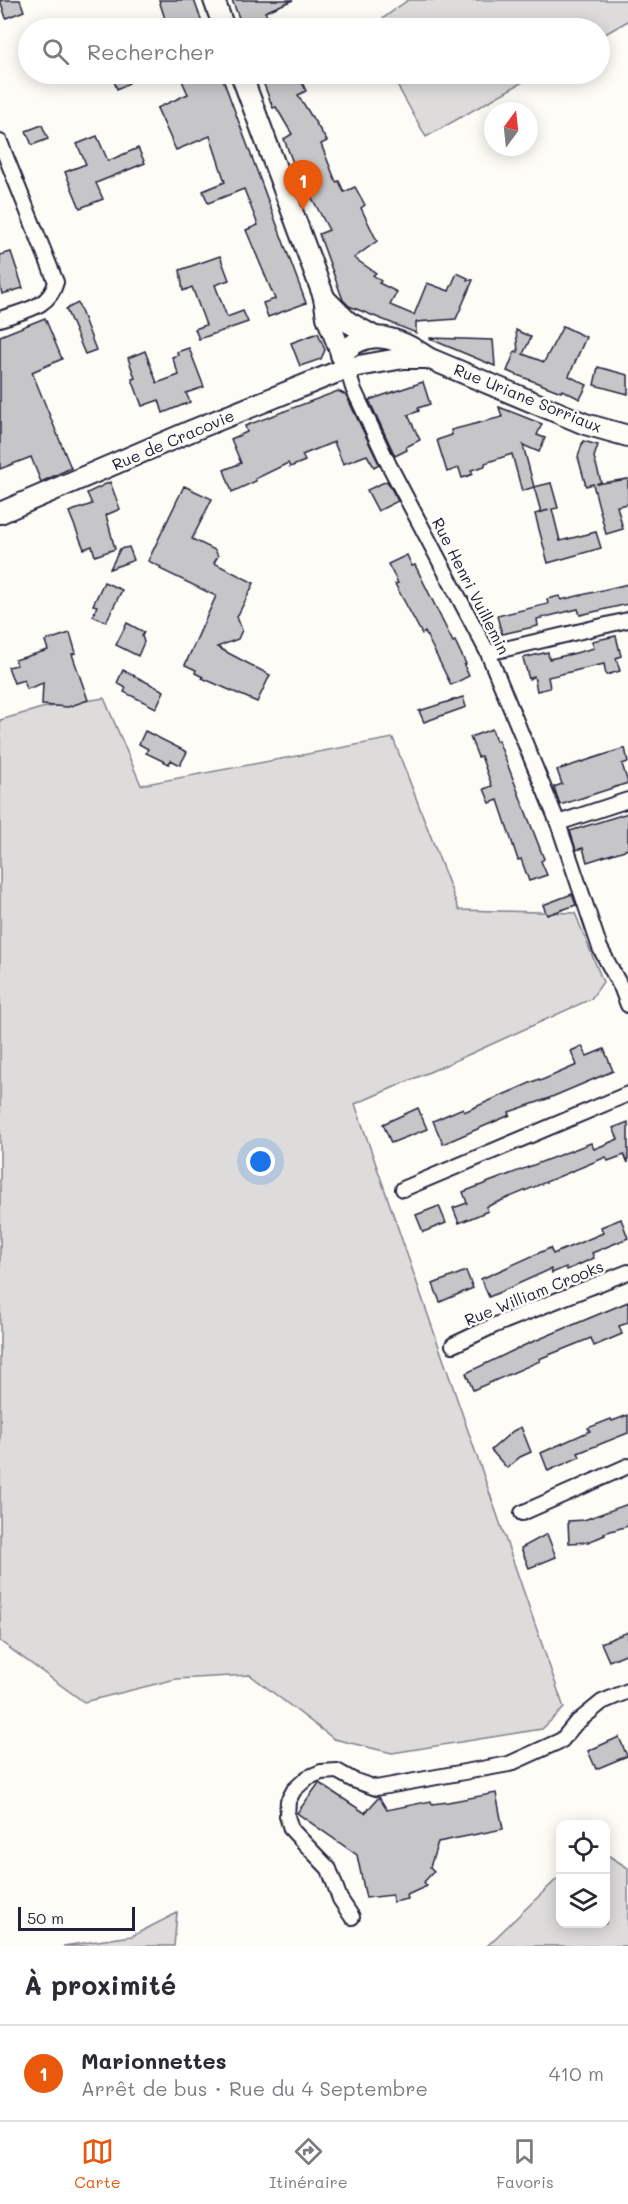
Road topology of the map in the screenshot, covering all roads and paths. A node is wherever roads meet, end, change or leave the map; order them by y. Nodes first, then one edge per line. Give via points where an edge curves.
1 (214, 0) edge
2 (220, 18) edge
3 (245, 84) edge
4 (0, 142) edge
5 (324, 297) junction
6 (0, 319) edge
7 (373, 336) junction
8 (428, 358) junction
9 (349, 363) junction
10 (628, 436) edge
11 (0, 513) edge
12 (628, 620) edge
13 (488, 653) junction
14 (628, 800) edge
15 (558, 823) junction
16 (625, 987) edge
17 (628, 1005) edge
18 (628, 1094) edge
19 (403, 1189) dead end
20 (628, 1272) edge
21 (453, 1345) dead end
22 (628, 1466) edge
23 (522, 1512) dead end
24 (628, 1691) edge
25 (352, 1917) dead end

1 - 2 street
3 - 5 street
4 - 6 street via 56,282 46,302
5 - 7 street, Rue Uriane Sorriaux via 348,322
5 - 9 street via 327,317
7 - 8 street, Rue Uriane Sorriaux via 396,341
7 - 9 street via 366,359
8 - 9 street, Rue Uriane Sorriaux
8 - 10 street, Rue Uriane Sorriaux via 585,424
9 - 11 street, Rue de Cracovie
9 - 13 street, Rue Henri Vuillemin via 353,388 388,465
12 - 13 street
13 - 15 street, Rue Henri Vuillemin
14 - 15 street
15 - 16 street, Rue Henri Vuillemin via 600,948
16 - 17 street, Rue Henri Vuillemin
18 - 19 street
20 - 21 street, Rue William Crooks
22 - 23 street
24 - 25 street via 602,1702 562,1740 509,1764 376,1788 337,1771 307,1778 288,1801 291,1829 323,1860

